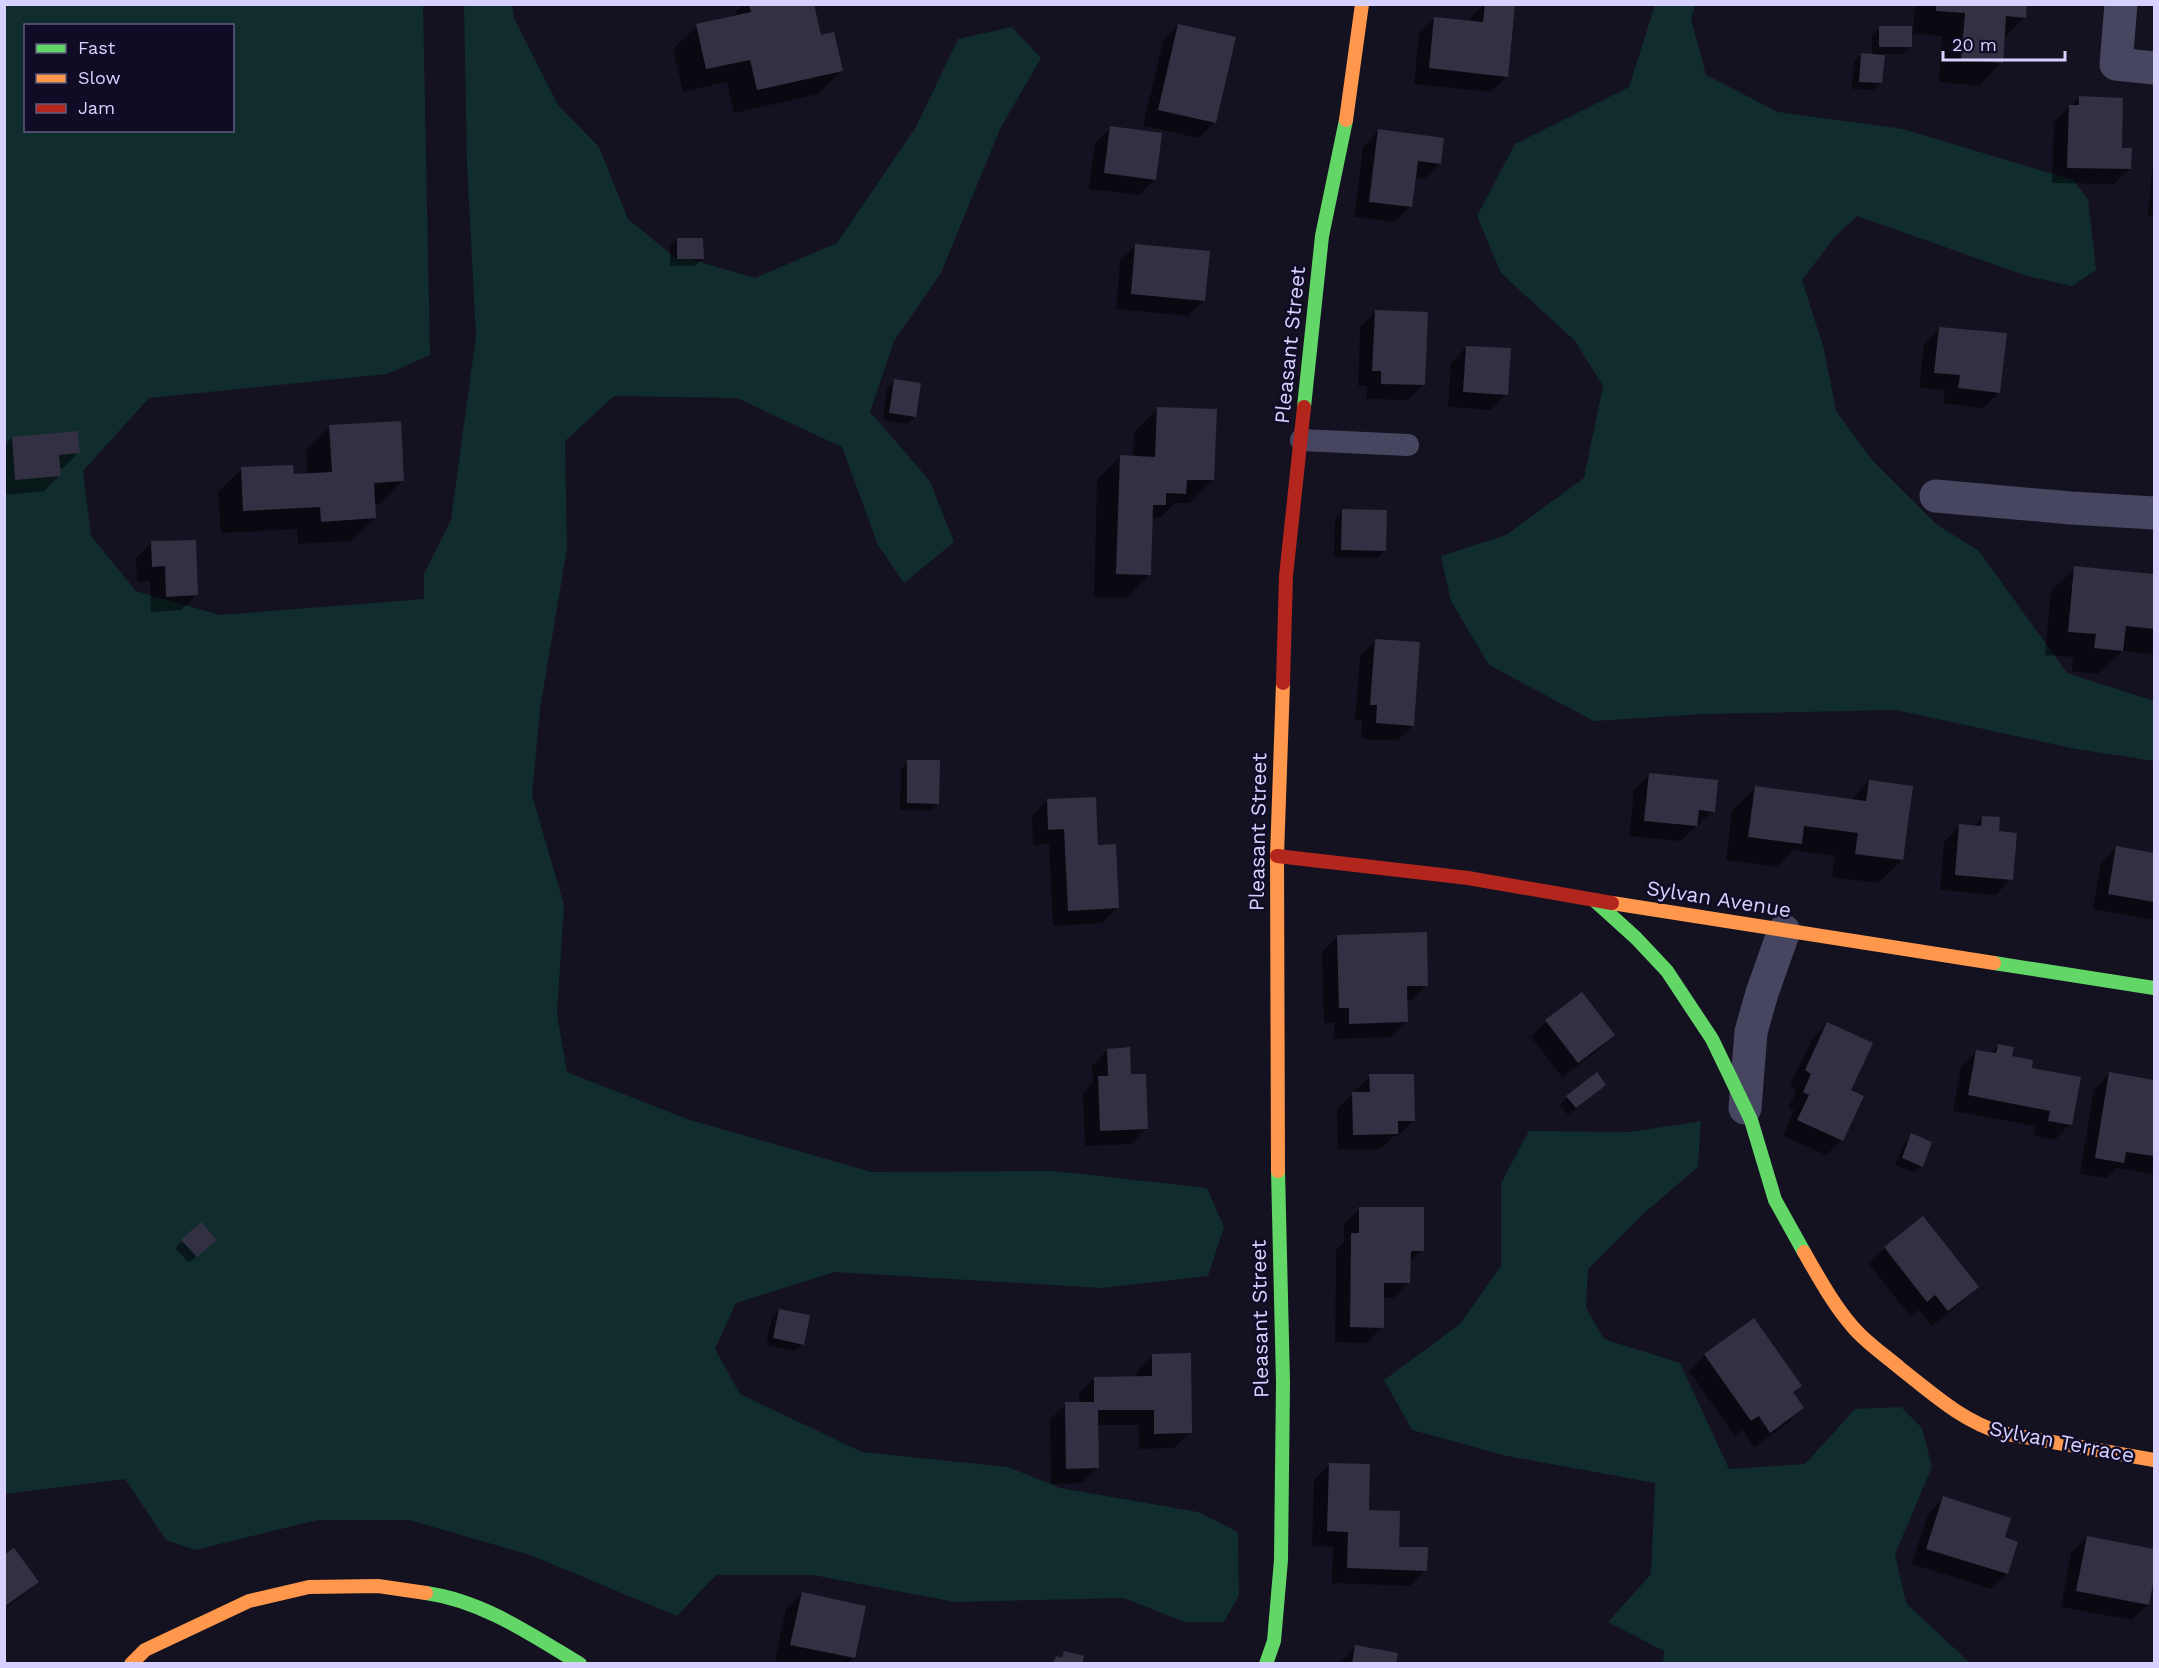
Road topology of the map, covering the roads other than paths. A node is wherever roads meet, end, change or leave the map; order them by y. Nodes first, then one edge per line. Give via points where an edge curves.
1 (1362, 4) edge
2 (2121, 4) edge
3 (2154, 68) edge
4 (1301, 440) junction
5 (1408, 445) dead end
6 (1936, 496) dead end
7 (2154, 513) edge
8 (1277, 856) junction
9 (1594, 900) junction
10 (1784, 931) junction
11 (2154, 988) edge
12 (1745, 1108) junction
13 (2154, 1460) edge
14 (131, 1664) edge
15 (580, 1664) edge
16 (1266, 1664) edge

1 - 4 street, Pleasant Street via 1344,134 1322,236
2 - 3 street via 2116,64
4 - 5 lane
4 - 8 street, Pleasant Street via 1286,576
6 - 7 street
8 - 9 street, Sylvan Avenue via 1468,878
8 - 16 street, Pleasant Street via 1278,1227 1283,1382 1281,1560 1274,1641
9 - 10 street, Sylvan Avenue
9 - 12 street, Sylvan Terrace via 1667,971 1712,1039
10 - 11 street, Sylvan Avenue
10 - 12 street, Sylvan Terrace via 1751,1032
12 - 13 street, Sylvan Terrace via 1781,1212 1824,1287 1853,1327 1873,1346 1959,1414 1982,1427
14 - 15 street via 145,1650 249,1601 309,1587 378,1586 439,1595 506,1619

